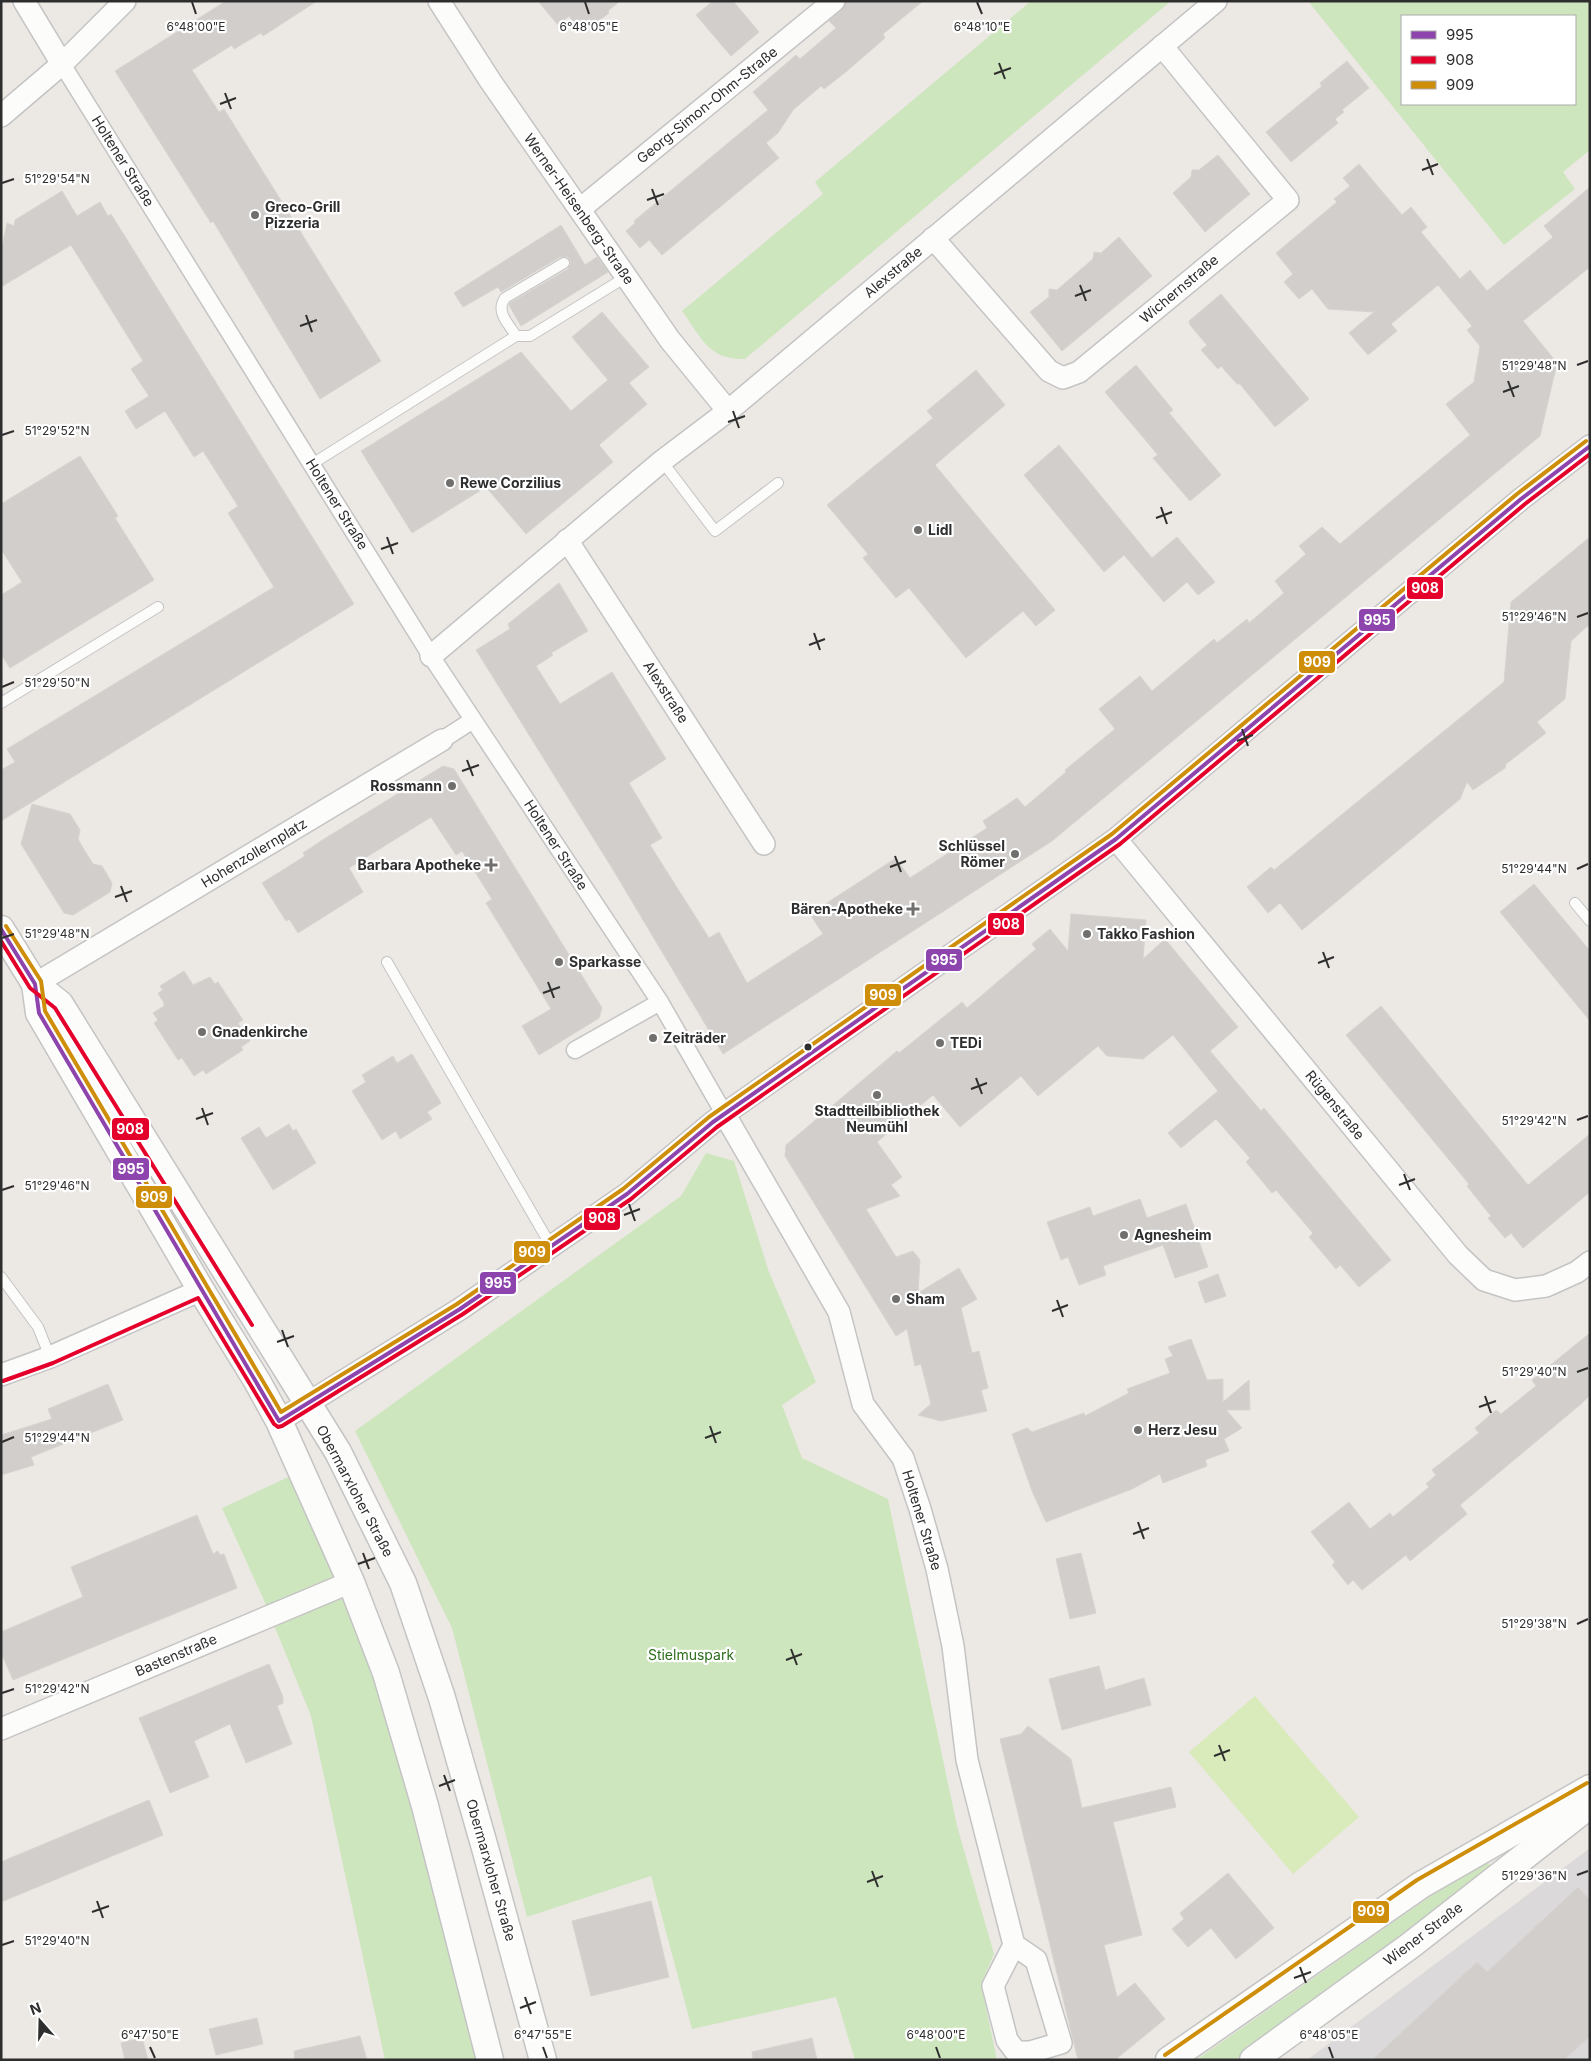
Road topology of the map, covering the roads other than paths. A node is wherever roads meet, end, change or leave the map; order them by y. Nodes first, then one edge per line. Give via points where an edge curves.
1 (24, 1) edge
2 (125, 1) edge
3 (439, 1) edge
4 (834, 1) edge
5 (1216, 1) edge
6 (1162, 46) junction
7 (62, 64) junction
8 (1, 116) edge
9 (580, 209) junction
10 (933, 238) junction
11 (564, 263) dead end
12 (626, 277) junction
13 (516, 336) junction
14 (728, 411) junction
15 (1590, 446) edge
16 (662, 461) junction
17 (312, 464) junction
18 (778, 483) dead end
19 (567, 540) junction
20 (158, 607) dead end
21 (431, 656) junction
22 (1, 703) edge
23 (473, 720) junction
24 (442, 740) joint
25 (1116, 839) junction
26 (764, 844) dead end
27 (1575, 904) dead end
28 (1590, 921) edge
29 (1, 929) edge
30 (387, 962) dead end
31 (35, 984) junction
32 (660, 1002) junction
33 (575, 1050) dead end
34 (725, 1115) junction
35 (551, 1246) junction
36 (1590, 1262) edge
37 (1, 1277) edge
38 (201, 1290) junction
39 (50, 1357) junction
40 (1, 1376) edge
41 (308, 1405) junction
42 (279, 1422) junction
43 (351, 1582) junction
44 (1, 1729) edge
45 (1590, 1788) edge
46 (1590, 1805) edge
47 (1014, 1945) junction
48 (490, 2060) edge
49 (543, 2060) edge
50 (1169, 2060) edge
51 (1253, 2060) edge

1 - 7 street, Holtener Straße
2 - 7 street
3 - 9 street, Werner-Heisenberg-Straße via 490,82
4 - 9 street, Georg-Simon-Ohm-Straße
5 - 6 street, Alexstraße
6 - 10 street, Alexstraße
6 - 10 street, Wichernstraße via 1288,200 1079,372 1063,378 1049,371
7 - 8 street
7 - 17 street, Holtener Straße
9 - 12 street, Werner-Heisenberg-Straße
10 - 14 street, Alexstraße
11 - 13 lane via 505,298 502,313
12 - 13 lane via 530,336
12 - 14 street, Werner-Heisenberg-Straße via 670,340
13 - 17 lane
14 - 16 street, Alexstraße
15 - 25 street via 1521,499
16 - 18 lane via 715,531
16 - 19 street, Alexstraße
17 - 21 street, Holtener Straße
19 - 21 street, Alexstraße
19 - 26 street, Alexstraße
20 - 22 lane
21 - 23 street, Holtener Straße
23 - 24 street, Hohenzollernplatz
23 - 32 street, Holtener Straße
24 - 31 street, Hohenzollernplatz
25 - 34 street
25 - 36 street, Rügenstraße via 1458,1255 1484,1280 1515,1290 1546,1286 1577,1272
27 - 28 lane
29 - 31 street, Obermarxloher Straße
30 - 35 lane
31 - 38 street, Obermarxloher Straße via 39,1013
31 - 41 street, Obermarxloher Straße via 60,1004
32 - 33 street
32 - 34 street, Holtener Straße
34 - 35 street via 627,1194
34 - 47 street, Holtener Straße via 839,1312 863,1404 903,1458 937,1569 953,1646 967,1760
35 - 41 street via 460,1309
37 - 39 lane via 38,1327
38 - 39 street
38 - 42 street, Obermarxloher Straße
39 - 40 street
41 - 42 street
41 - 49 street, Obermarxloher Straße via 338,1452 403,1583 455,1745
42 - 43 street, Obermarxloher Straße
43 - 44 street, Bastenstraße
43 - 48 street, Obermarxloher Straße via 386,1673 427,1815
45 - 50 street via 1421,1885
46 - 51 street, Wiener Straße via 1411,1945
47 - 47 street via 1036,1960 1060,2043 1030,2052 1016,2052 1007,2040 994,1986

